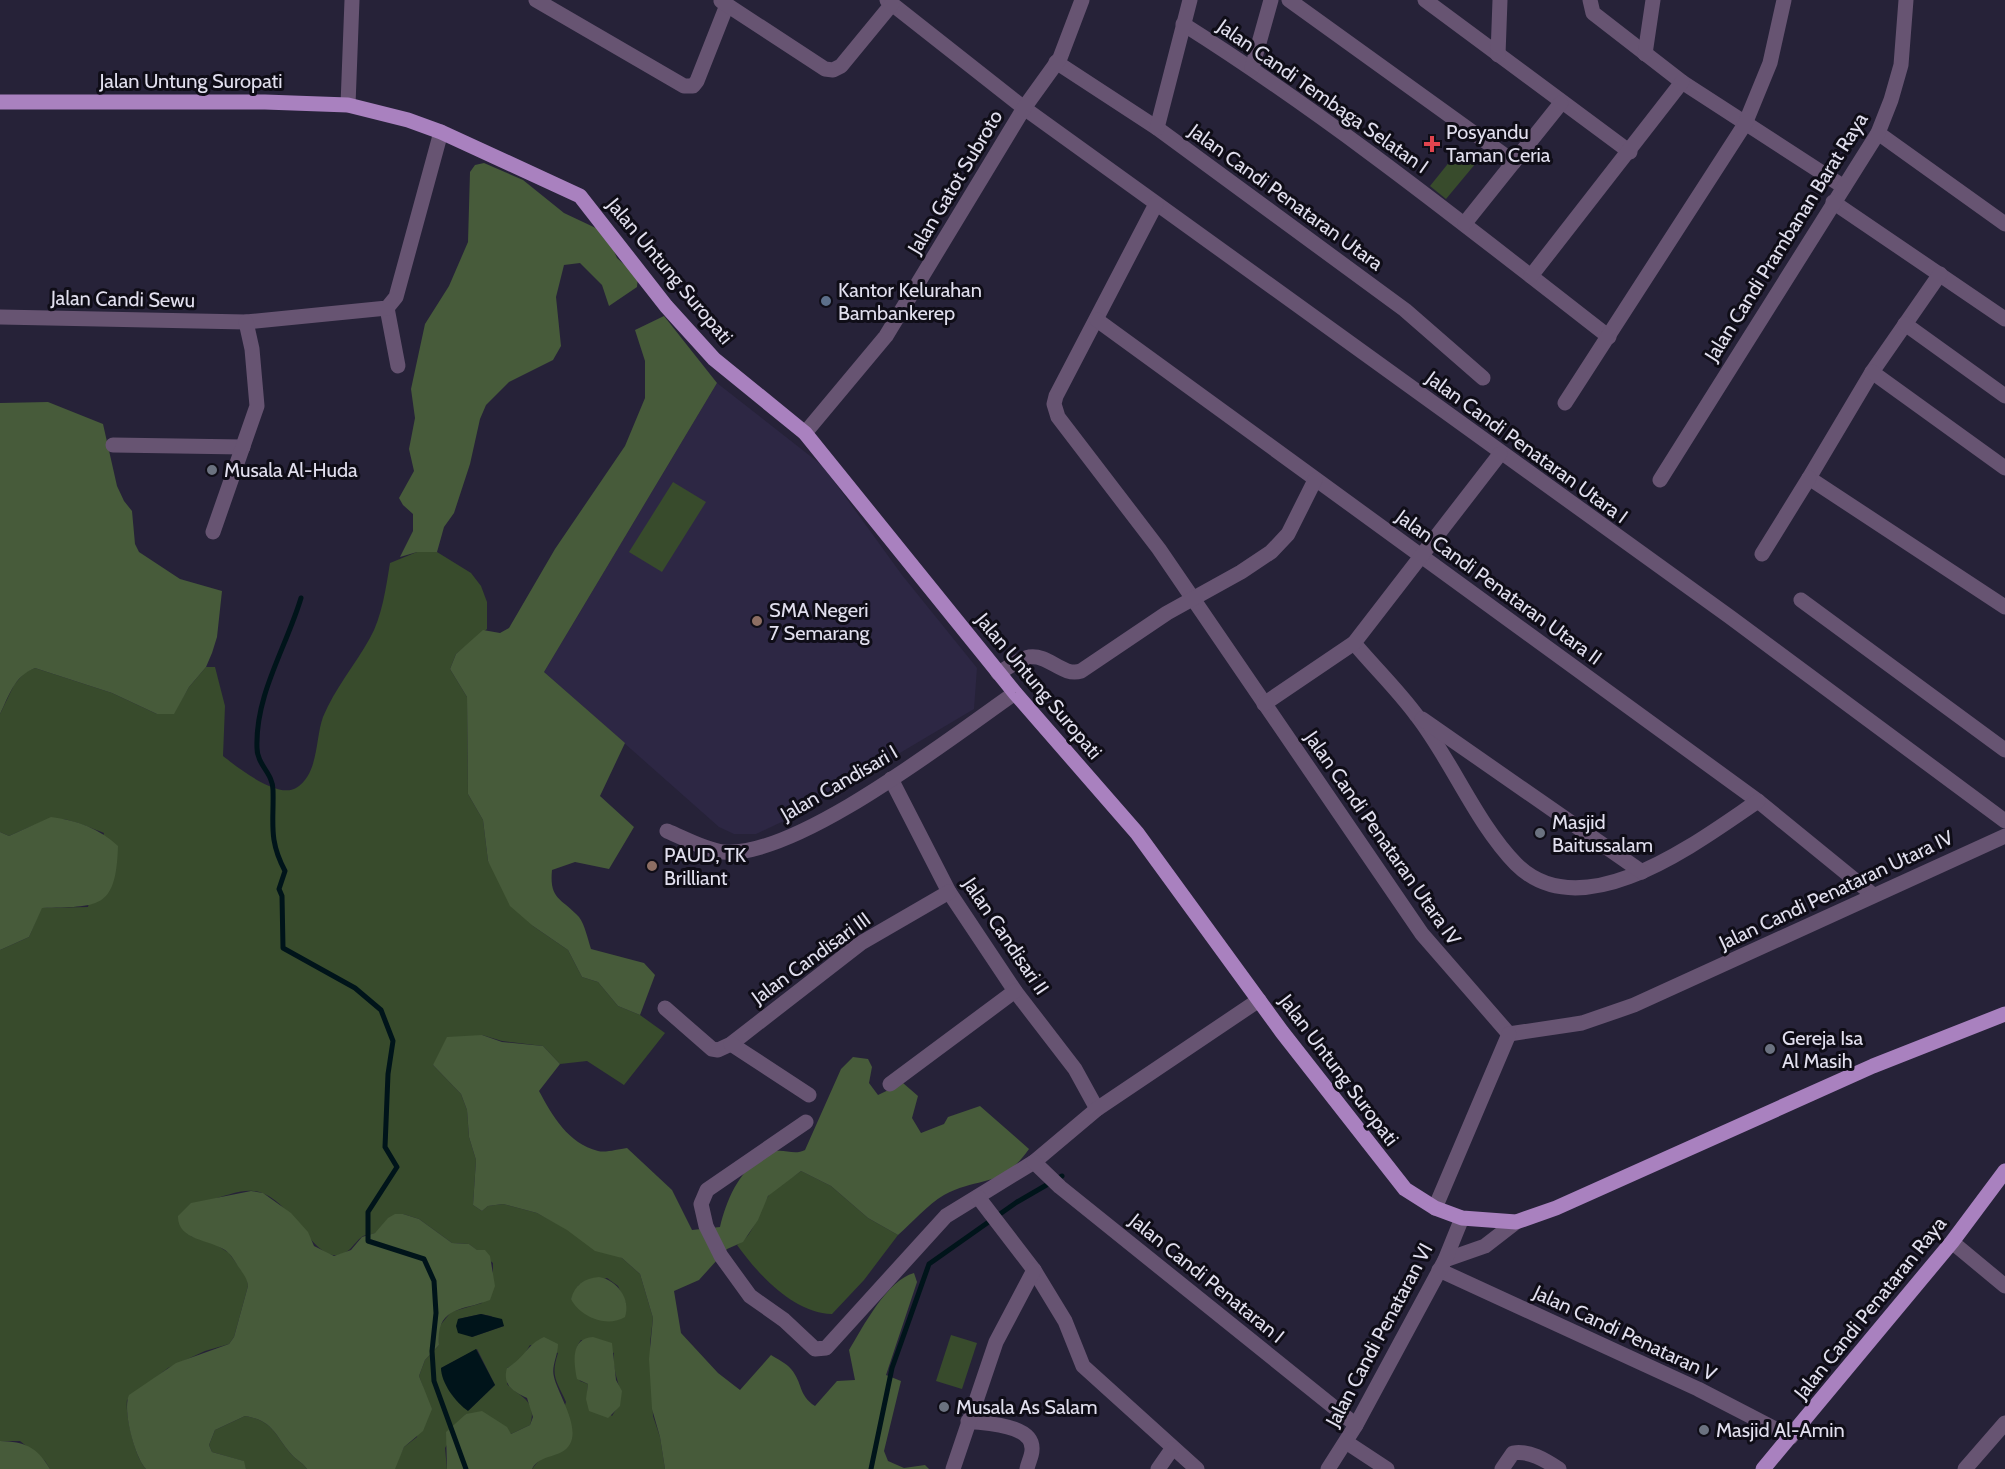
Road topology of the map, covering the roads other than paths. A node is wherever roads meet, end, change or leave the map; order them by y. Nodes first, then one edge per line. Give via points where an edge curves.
1 (352, 0) edge
2 (536, 0) edge
3 (1082, 0) edge
4 (1190, 0) edge
5 (1271, 0) edge
6 (1289, 0) edge
7 (1425, 0) edge
8 (1500, 0) edge
9 (1590, 0) edge
10 (1653, 0) edge
11 (1785, 0) edge
12 (1906, 0) edge
13 (723, 2) edge
14 (889, 2) edge
15 (1183, 24) junction
16 (1645, 54) junction
17 (1498, 55) junction
18 (1056, 62) junction
19 (1252, 68) junction
20 (1682, 82) junction
21 (0, 102) edge
22 (1561, 102) junction
23 (348, 105) junction
24 (1024, 108) junction
25 (1745, 124) junction
26 (1157, 128) junction
27 (441, 132) junction
28 (1878, 133) junction
29 (1630, 152) junction
30 (1514, 162) junction
31 (1844, 187) junction
32 (1833, 202) junction
33 (1156, 204) junction
34 (1465, 223) junction
35 (2005, 224) edge
36 (1940, 274) junction
37 (1531, 276) junction
38 (387, 308) junction
39 (0, 317) edge
40 (2005, 319) edge
41 (1097, 321) junction
42 (246, 322) junction
43 (1905, 324) junction
44 (1609, 336) junction
45 (398, 366) dead end
46 (1872, 372) junction
47 (1483, 378) dead end
48 (2005, 396) edge
49 (1565, 403) dead end
50 (805, 433) junction
51 (114, 445) dead end
52 (243, 447) junction
53 (1500, 454) junction
54 (2005, 468) edge
55 (1813, 471) junction
56 (1315, 480) junction
57 (1660, 480) dead end
58 (213, 532) dead end
59 (1762, 554) dead end
60 (1422, 557) junction
61 (1192, 598) junction
62 (1801, 600) dead end
63 (2005, 607) edge
64 (1353, 644) junction
65 (998, 673) junction
66 (1015, 693) junction
67 (1264, 704) junction
68 (1417, 716) junction
69 (2005, 750) edge
70 (891, 779) junction
71 (1758, 801) junction
72 (2005, 821) edge
73 (668, 831) dead end
74 (2005, 836) edge
75 (1642, 872) junction
76 (949, 892) junction
77 (1872, 894) junction
78 (1015, 991) junction
79 (1259, 1000) junction
80 (665, 1008) dead end
81 (2005, 1014) edge
82 (1509, 1034) junction
83 (731, 1044) junction
84 (890, 1084) dead end
85 (809, 1095) dead end
86 (1096, 1109) junction
87 (806, 1122) dead end
88 (1034, 1162) junction
89 (2005, 1171) edge
90 (983, 1203) junction
91 (1435, 1208) junction
92 (1462, 1218) junction
93 (1516, 1222) junction
94 (1952, 1242) junction
95 (1442, 1265) junction
96 (1034, 1270) junction
97 (2005, 1286) edge
98 (968, 1421) junction
99 (2005, 1423) edge
100 (1356, 1425) junction
101 (1791, 1437) junction
102 (1346, 1442) junction
103 (1172, 1449) junction
104 (952, 1469) edge
105 (1027, 1469) edge
106 (1158, 1469) edge
107 (1197, 1469) edge
108 (1328, 1469) edge
109 (1387, 1469) edge
110 (1502, 1469) edge
111 (1559, 1469) edge
112 (1763, 1469) edge
113 (1965, 1469) edge

1 - 23 street
2 - 13 street via 684,86 693,86 697,81
3 - 18 street, Jalan Gatot Subroto
4 - 15 street
5 - 19 street
6 - 30 street
7 - 17 street
8 - 17 street
9 - 16 street via 1593,13
10 - 16 street
11 - 25 street via 1770,63
12 - 28 street, Jalan Candi Prambanan Barat Raya via 1901,65
13 - 14 street via 825,69 833,70 841,66
14 - 24 street, Jalan Candi Penataran Utara I
15 - 19 street, Jalan Candi Tembaga Selatan I
15 - 26 street
16 - 20 street
17 - 22 street
18 - 24 street, Jalan Gatot Subroto
18 - 26 street, Jalan Candi Penataran Utara
19 - 34 street, Jalan Candi Tembaga Selatan I
20 - 25 street
20 - 29 street
21 - 23 main road, Jalan Untung Suropati
22 - 29 street
22 - 30 street
23 - 27 main road, Jalan Untung Suropati
24 - 33 street, Jalan Candi Penataran Utara I
24 - 50 street, Jalan Gatot Subroto via 886,336
25 - 31 street
25 - 44 street
26 - 47 street, Jalan Candi Penataran Utara via 1405,310
27 - 38 street via 396,297
27 - 50 main road, Jalan Untung Suropati via 580,196 666,306 714,359
28 - 31 street, Jalan Candi Prambanan Barat Raya
28 - 35 street
29 - 37 street
30 - 34 street
31 - 32 street, Jalan Candi Prambanan Barat Raya
32 - 36 street
32 - 57 street, Jalan Candi Prambanan Barat Raya
33 - 41 street, Jalan Candi Penataran Utara IV
33 - 53 street, Jalan Candi Penataran Utara I
34 - 37 street, Jalan Candi Tembaga Selatan I
36 - 40 street
36 - 43 street
37 - 44 street, Jalan Candi Tembaga Selatan I
38 - 42 street, Jalan Candi Sewu
38 - 45 street
39 - 42 street, Jalan Candi Sewu
41 - 56 street, Jalan Candi Penataran Utara II
41 - 61 street, Jalan Candi Penataran Utara IV via 1056,396 1055,411
42 - 52 street via 257,406
43 - 46 street
43 - 48 street
44 - 49 street
46 - 54 street
46 - 55 street
50 - 65 main road, Jalan Untung Suropati
51 - 52 street
52 - 58 street
53 - 60 street
53 - 72 street, Jalan Candi Penataran Utara I
55 - 59 street
55 - 63 street
56 - 60 street, Jalan Candi Penataran Utara II
56 - 61 street via 1296,520 1278,545 1250,567
60 - 64 street
60 - 71 street, Jalan Candi Penataran Utara II
61 - 65 street via 1081,671 1067,671 1035,657 1025,658
61 - 67 street, Jalan Candi Penataran Utara IV
62 - 69 street
64 - 67 street
64 - 68 street
65 - 66 main road, Jalan Untung Suropati
66 - 70 street, Jalan Candisari I
66 - 79 main road, Jalan Untung Suropati via 1137,833
67 - 82 street, Jalan Candi Penataran Utara IV via 1422,934
68 - 75 street
68 - 75 street via 1504,849 1523,870 1549,882 1581,888
70 - 73 street, Jalan Candisari I via 781,841 752,849 723,852
70 - 76 street, Jalan Candisari II
71 - 75 street via 1672,859
71 - 77 street, Jalan Candi Penataran Utara II
74 - 77 street, Jalan Candi Penataran Utara IV
76 - 78 street, Jalan Candisari II
76 - 83 street, Jalan Candisari III via 861,944
77 - 82 street, Jalan Candi Penataran Utara IV via 1634,1005 1582,1023
78 - 84 street
78 - 86 street, Jalan Candisari II via 1075,1069
79 - 86 street
79 - 91 main road, Jalan Untung Suropati via 1405,1189
80 - 83 street via 712,1049
81 - 93 main road, Jalan Untung Suropati via 1873,1066 1556,1208
82 - 91 street
83 - 85 street
86 - 88 street
87 - 90 street via 707,1190 701,1204 706,1226 721,1256 750,1296 815,1349 826,1348 946,1216
88 - 90 street
88 - 100 street, Jalan Candi Penataran I
89 - 94 main road, Jalan Candi Penataran Raya
90 - 96 street
91 - 92 main road, Jalan Untung Suropati
92 - 93 main road, Jalan Untung Suropati
92 - 95 street, Jalan Candi Penataran VI
93 - 95 street via 1485,1246
94 - 97 street
94 - 101 main road, Jalan Candi Penataran Raya
95 - 100 street, Jalan Candi Penataran VI
95 - 101 street, Jalan Candi Penataran V
96 - 98 street via 996,1342
96 - 103 street via 1065,1321 1083,1366
98 - 104 street
98 - 105 street via 1019,1430 1028,1437 1033,1449
99 - 113 street
100 - 102 street, Jalan Candi Penataran VI
101 - 112 main road, Jalan Candi Penataran Raya
102 - 108 street, Jalan Candi Penataran VI
102 - 109 street
103 - 106 street
103 - 107 street
110 - 111 street via 1513,1453 1521,1452

